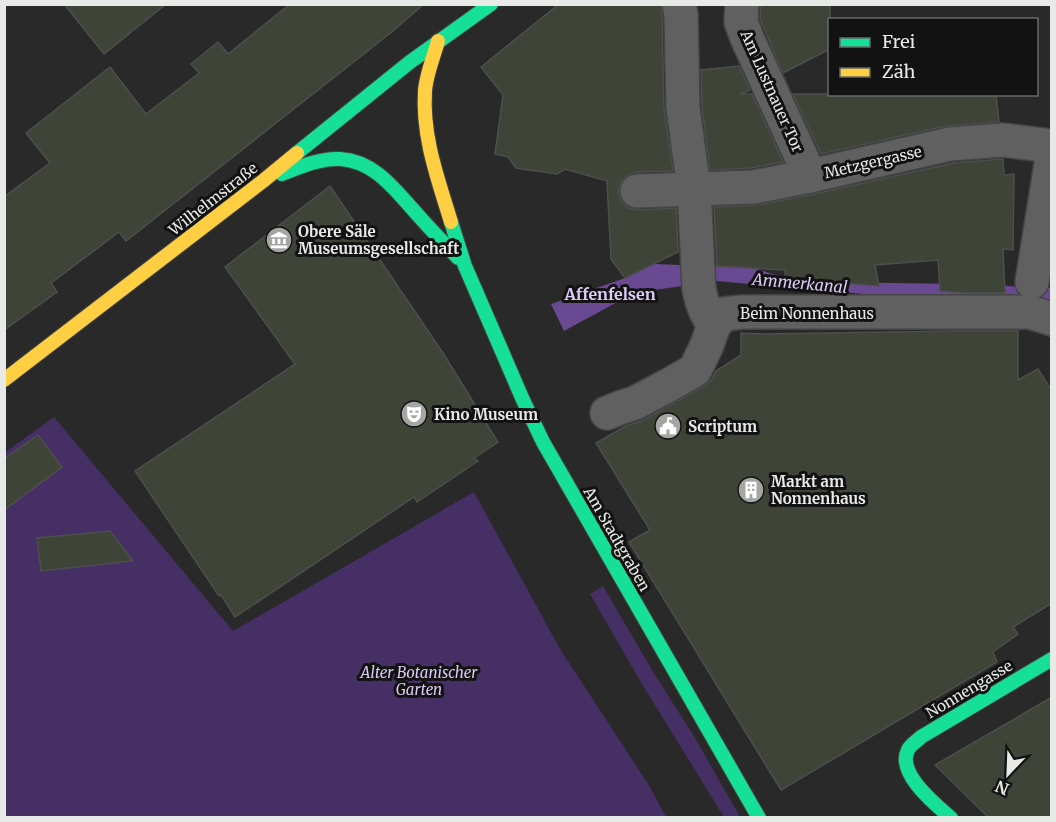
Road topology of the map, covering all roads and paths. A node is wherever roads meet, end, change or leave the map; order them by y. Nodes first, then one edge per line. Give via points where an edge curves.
1 (490, 4) edge
2 (679, 4) edge
3 (742, 4) edge
4 (438, 41) junction
5 (1052, 146) edge
6 (1052, 158) edge
7 (810, 176) junction
8 (263, 181) junction
9 (694, 189) junction
10 (637, 191) dead end
11 (465, 266) junction
12 (1032, 282) dead end
13 (1052, 319) edge
14 (714, 325) junction
15 (4, 380) edge
16 (607, 413) dead end
17 (1052, 659) edge
18 (759, 818) edge
19 (951, 818) edge

1 - 4 main road
2 - 9 street via 684,108
3 - 7 street, Am Lustnauer Tor via 741,22 747,38
4 - 8 main road, Wilhelmstraße
4 - 11 main road, Am Stadtgraben via 425,89 426,135
5 - 7 street, Metzgergasse via 1003,140 950,144
6 - 12 street
7 - 9 street, Metzgergasse via 754,187
8 - 11 main road, Am Stadtgraben via 329,160 366,165 385,178
8 - 15 main road, Wilhelmstraße
9 - 10 street, Metzgergasse
9 - 14 street via 699,289 705,313
11 - 18 main road, Am Stadtgraben via 543,442
13 - 14 street, Beim Nonnenhaus via 1030,312 742,312 724,314
14 - 16 street via 695,370 635,403
17 - 19 main road, Nonnengasse via 921,737 907,752 913,780

